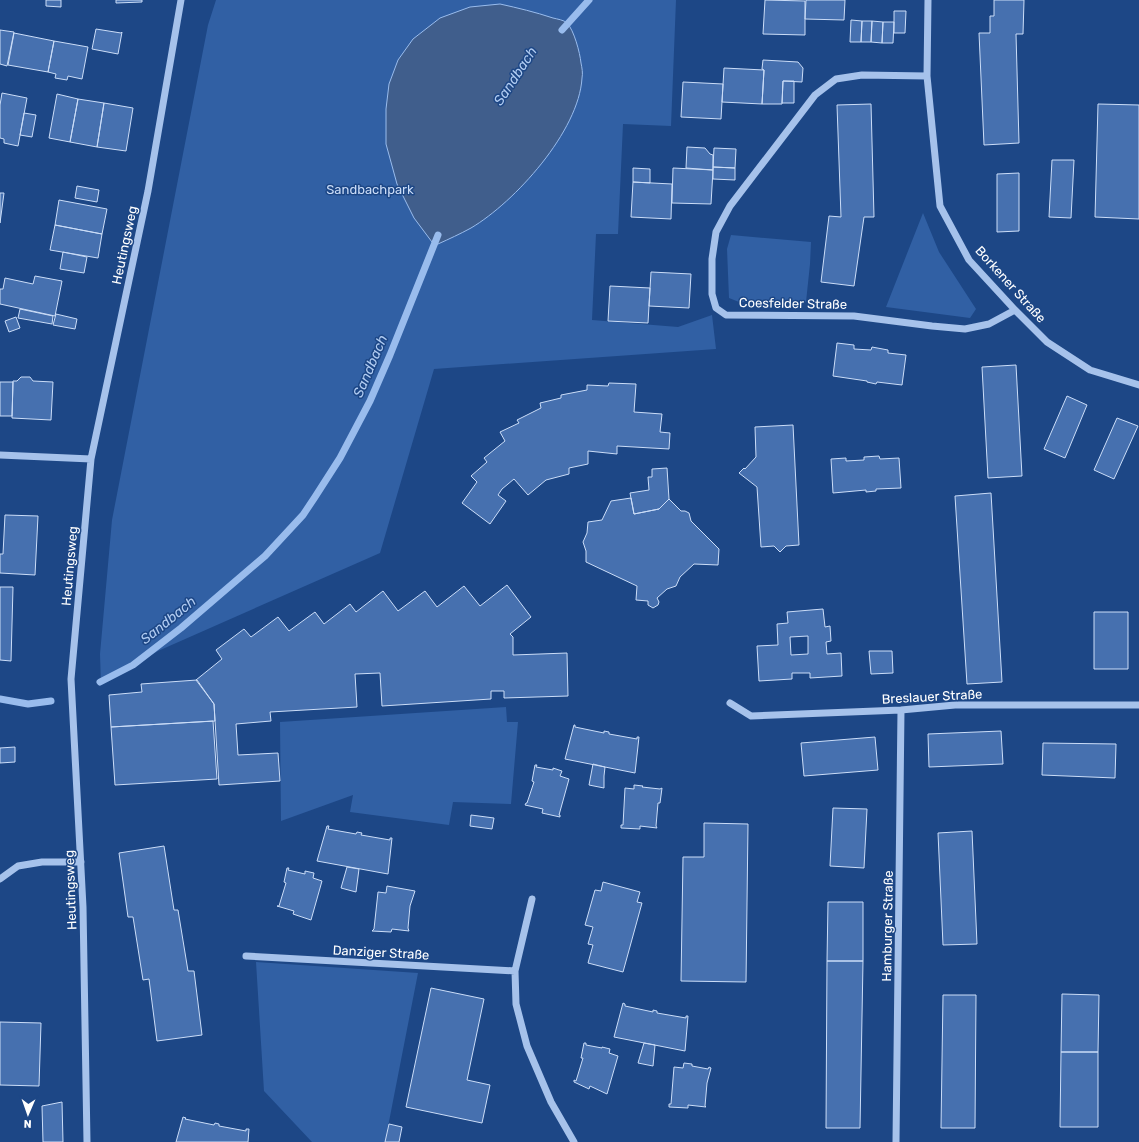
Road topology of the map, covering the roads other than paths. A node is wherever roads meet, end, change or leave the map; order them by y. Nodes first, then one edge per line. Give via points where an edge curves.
1 (181, 0) edge
2 (928, 0) edge
3 (927, 76) junction
4 (1015, 310) junction
5 (1139, 385) edge
6 (0, 455) edge
7 (91, 459) junction
8 (730, 703) dead end
9 (1139, 705) edge
10 (901, 710) junction
11 (81, 862) junction
12 (0, 878) edge
13 (532, 899) dead end
14 (246, 956) dead end
15 (515, 971) junction
16 (87, 1142) edge
17 (574, 1142) edge
18 (896, 1142) edge

1 - 7 street, Heutingsweg via 148,190
2 - 3 street, Borkener Straße
3 - 4 street, Borkener Straße via 940,206 969,260
3 - 4 street, Coesfelder Straße via 862,75 836,79 815,95 730,206 716,232 712,259 712,294 716,308 726,314 854,316 965,329 989,324
4 - 5 street, Borkener Straße via 1048,342 1090,370
6 - 7 street
7 - 11 street, Heutingsweg via 72,679
8 - 10 street, Breslauer Straße via 751,716
9 - 10 street, Breslauer Straße via 955,705
10 - 18 street, Hamburger Straße
11 - 12 street via 42,862 18,866
11 - 16 street, Heutingsweg
13 - 15 street
14 - 15 street, Danziger Straße
15 - 17 street via 516,1004 528,1046 551,1102

